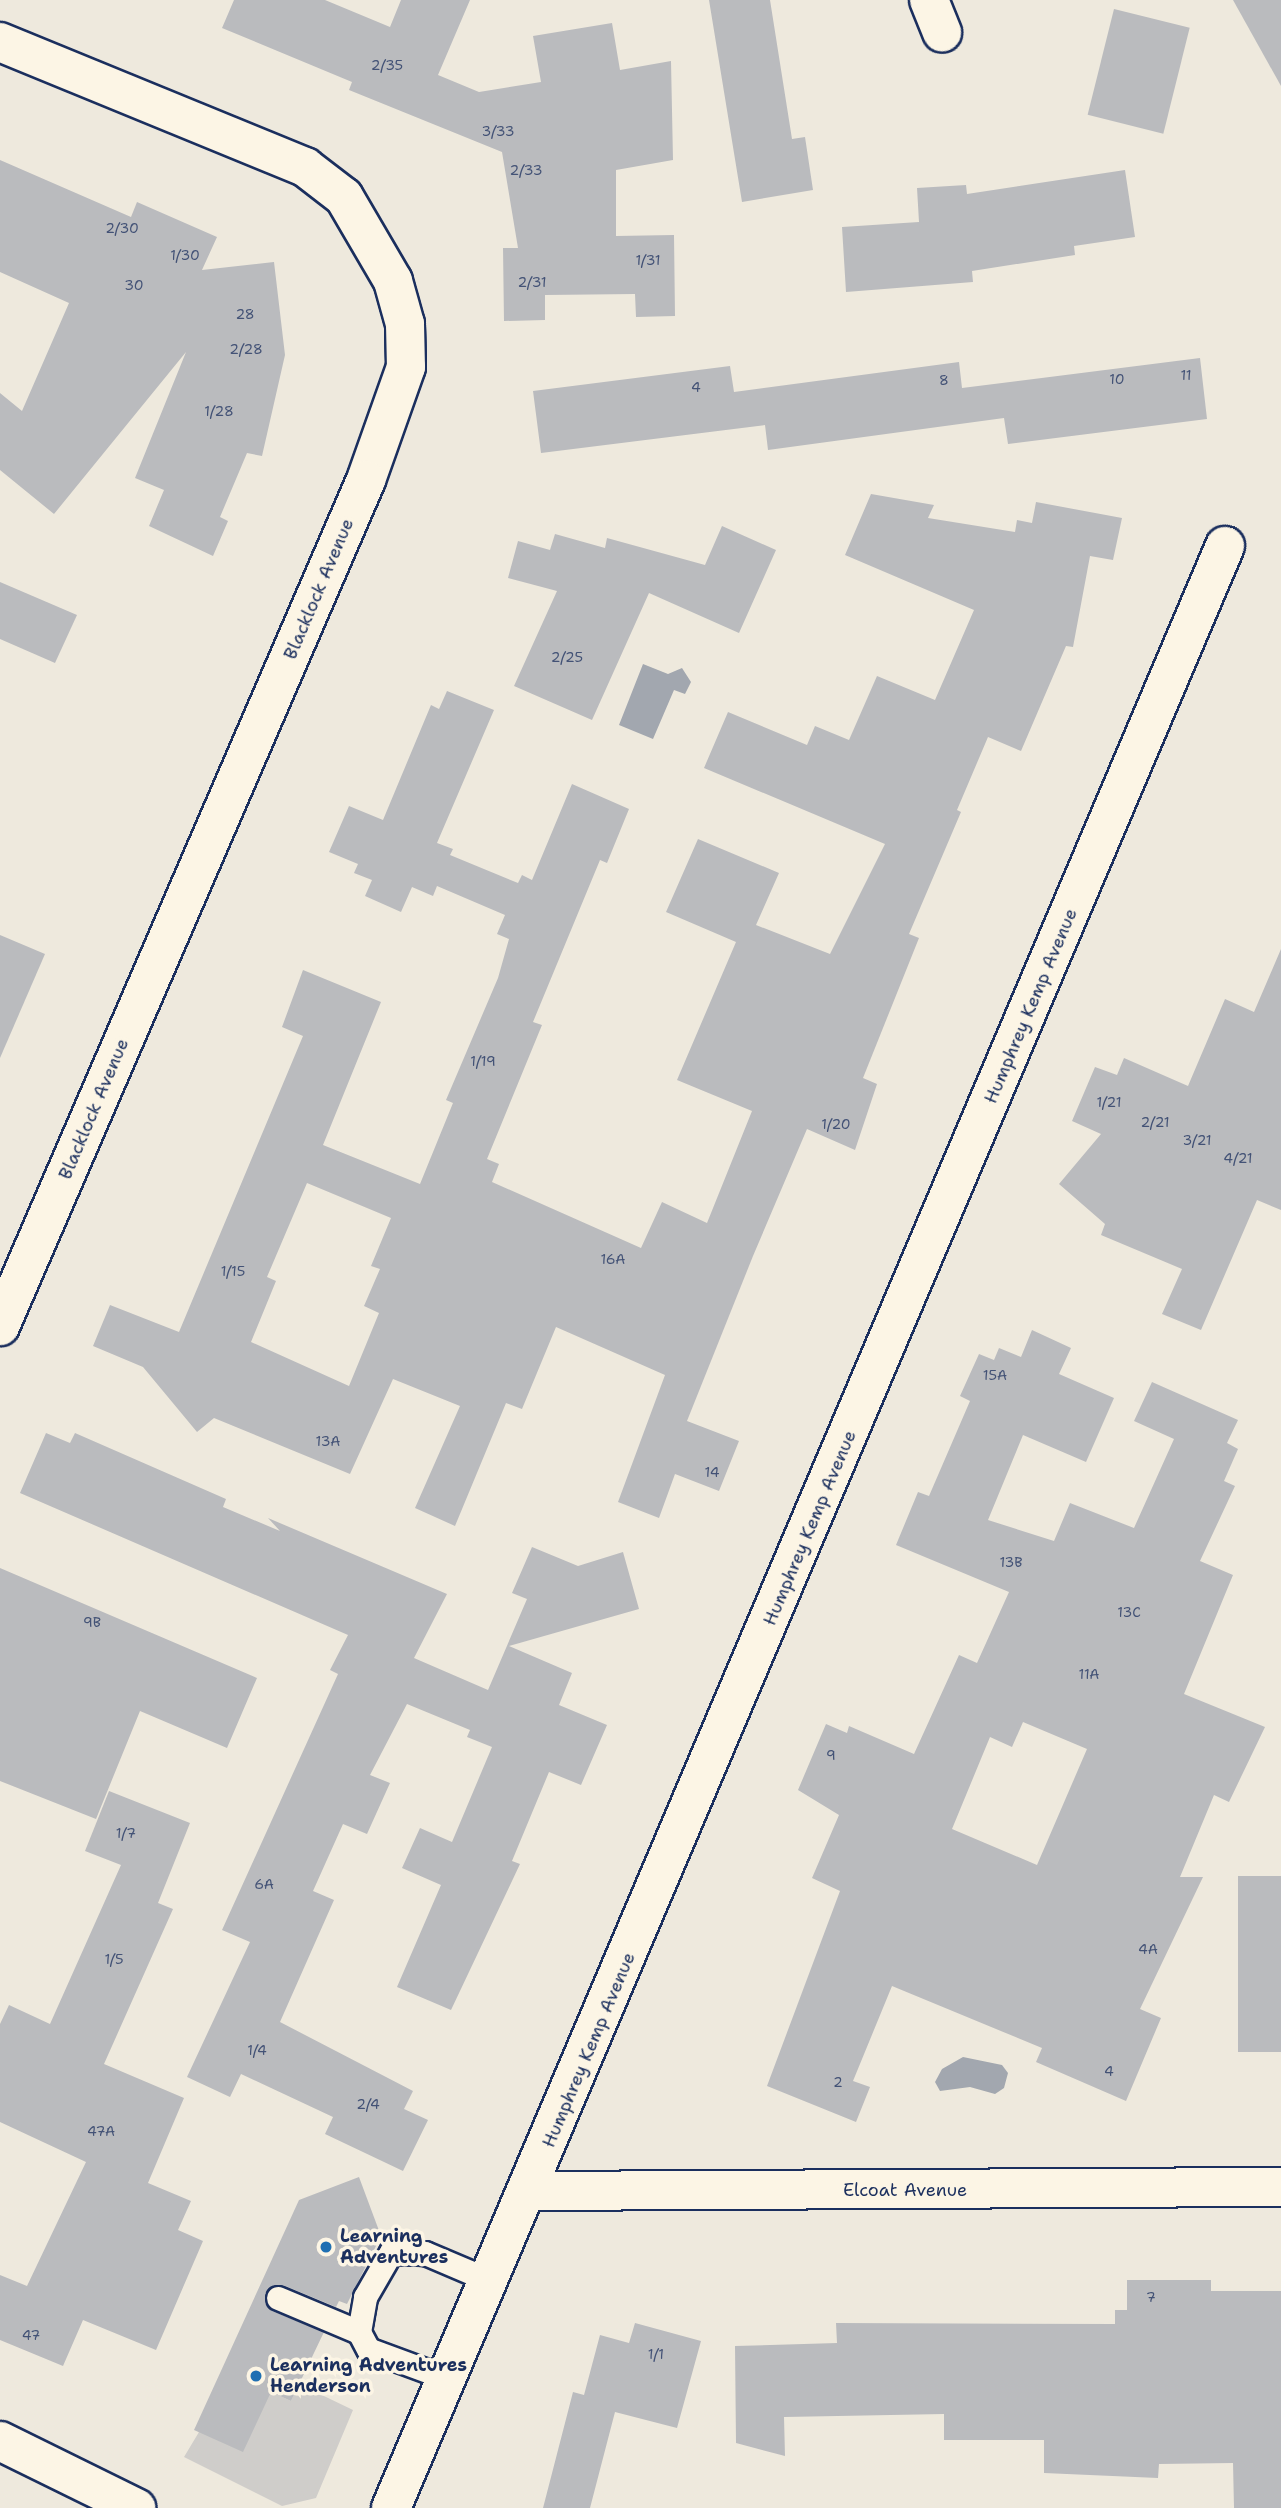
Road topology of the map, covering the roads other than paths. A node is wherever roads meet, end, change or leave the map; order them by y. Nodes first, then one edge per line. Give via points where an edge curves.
1 (0, 42) edge
2 (1225, 546) dead end
3 (0, 1326) edge
4 (1281, 2187) edge
5 (530, 2191) junction
6 (491, 2281) junction
7 (278, 2298) dead end
8 (359, 2332) junction
9 (449, 2379) junction
10 (0, 2441) edge
11 (136, 2508) edge
12 (391, 2508) edge

1 - 3 street, Blacklock Avenue via 304,167 344,197 393,281 405,324 406,356 396,408 366,480
2 - 5 street, Humphrey Kemp Avenue
4 - 5 street, Elcoat Avenue
5 - 6 street, Humphrey Kemp Avenue
6 - 8 lane via 425,2253 391,2252 365,2297
6 - 9 street, Humphrey Kemp Avenue
7 - 8 lane
8 - 9 lane via 368,2349
9 - 12 street, Humphrey Kemp Avenue
10 - 11 street

